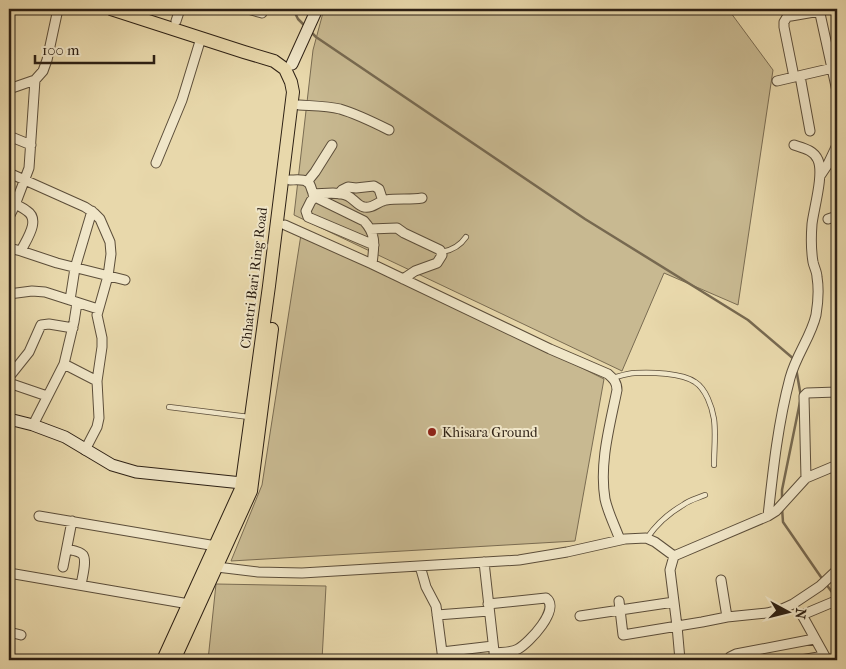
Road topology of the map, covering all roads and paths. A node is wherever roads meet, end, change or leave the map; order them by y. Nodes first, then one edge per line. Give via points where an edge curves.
1 (58, 9) edge
2 (111, 9) edge
3 (138, 9) edge
4 (248, 9) edge
5 (317, 9) edge
6 (820, 10) edge
7 (262, 13) dead end
8 (178, 15) edge
9 (201, 38) junction
10 (292, 64) junction
11 (835, 68) edge
12 (797, 76) junction
13 (35, 80) junction
14 (777, 81) dead end
15 (9, 89) edge
16 (837, 90) edge
17 (300, 105) junction
18 (389, 130) dead end
19 (810, 131) dead end
20 (9, 136) edge
21 (794, 144) dead end
22 (31, 145) junction
23 (332, 145) dead end
24 (837, 145) edge
25 (156, 162) dead end
26 (9, 173) edge
27 (820, 176) junction
28 (25, 180) junction
29 (290, 180) junction
30 (307, 182) junction
31 (339, 194) junction
32 (314, 196) junction
33 (422, 198) dead end
34 (383, 201) junction
35 (12, 203) edge
36 (92, 211) junction
37 (837, 216) edge
38 (9, 217) edge
39 (828, 219) dead end
40 (285, 225) junction
41 (335, 228) junction
42 (370, 229) junction
43 (466, 237) dead end
44 (329, 244) junction
45 (374, 245) junction
46 (9, 248) edge
47 (21, 251) junction
48 (442, 252) junction
49 (372, 264) junction
50 (75, 268) junction
51 (108, 276) junction
52 (403, 279) junction
53 (125, 280) dead end
54 (9, 294) edge
55 (74, 301) junction
56 (98, 309) junction
57 (73, 328) junction
58 (64, 364) junction
59 (9, 377) edge
60 (613, 378) junction
61 (97, 380) junction
62 (9, 382) edge
63 (837, 392) edge
64 (47, 396) junction
65 (169, 407) dead end
66 (251, 417) junction
67 (9, 419) edge
68 (33, 425) junction
69 (85, 450) junction
70 (714, 465) dead end
71 (837, 466) edge
72 (806, 478) junction
73 (242, 483) junction
74 (705, 495) dead end
75 (772, 514) junction
76 (39, 516) dead end
77 (72, 521) junction
78 (646, 538) junction
79 (620, 540) junction
80 (216, 546) junction
81 (66, 549) junction
82 (674, 556) junction
83 (484, 562) junction
84 (420, 566) junction
85 (63, 567) dead end
86 (217, 567) junction
87 (837, 570) edge
88 (9, 573) edge
89 (721, 580) dead end
90 (81, 585) junction
91 (674, 602) junction
92 (833, 602) dead end
93 (189, 604) junction
94 (620, 605) junction
95 (489, 608) junction
96 (437, 615) junction
97 (580, 616) dead end
98 (727, 617) junction
99 (677, 626) junction
100 (9, 632) edge
101 (21, 635) dead end
102 (814, 639) junction
103 (494, 653) edge
104 (443, 656) edge
105 (825, 658) edge
106 (163, 660) edge
107 (174, 660) edge
108 (680, 660) edge
109 (728, 660) edge
110 (802, 660) edge

1 - 13 street via 47,60
2 - 9 main road, Chhatri Bari Ring Road
3 - 8 main road
4 - 7 street
5 - 10 street
6 - 11 street
6 - 12 street via 785,20 785,34
8 - 10 main road via 277,54
9 - 25 street via 182,100
9 - 66 main road, Chhatri Bari Ring Road via 274,61 285,69 293,92
10 - 17 main road, Chhatri Bari Ring Road via 299,80
11 - 12 street
11 - 16 street
12 - 14 street
12 - 19 street
13 - 15 street
13 - 22 street
17 - 18 street via 340,110
17 - 29 main road, Chhatri Bari Ring Road
20 - 22 street
21 - 27 street via 813,153 818,160
22 - 28 street
23 - 30 street
24 - 27 street
26 - 28 street
27 - 75 street via 812,225 818,294 816,314 793,366 779,425
28 - 35 street
28 - 36 street
29 - 30 street
29 - 40 main road, Chhatri Bari Ring Road
30 - 32 street
31 - 32 street
31 - 34 street via 351,197 366,208
31 - 34 street via 348,187 374,186 379,189
32 - 41 street via 307,215
32 - 42 street via 364,221
33 - 34 street
35 - 38 street
35 - 47 street via 28,211 33,220
36 - 50 street
36 - 51 street via 100,219 110,242
37 - 39 street
40 - 44 street
40 - 86 main road, Chhatri Bari Ring Road via 251,491
41 - 44 street
41 - 45 street
42 - 45 street
42 - 48 street via 397,228
43 - 48 lane via 459,246
44 - 49 street
45 - 49 street
46 - 47 street
47 - 50 street
48 - 52 street via 437,263
49 - 52 street
50 - 51 street
50 - 55 street
51 - 53 street
51 - 56 street
52 - 60 street
54 - 55 street via 45,292
55 - 56 street
55 - 57 street
56 - 61 street via 102,338
57 - 58 street
57 - 59 street via 41,325 28,352
58 - 61 street
58 - 64 street
60 - 70 lane via 650,373 678,376 695,382 705,392 714,419
60 - 79 street via 617,390 606,448 604,488
61 - 69 street via 99,418
62 - 64 street
63 - 72 street via 807,393 804,398
64 - 68 street
65 - 66 lane
66 - 73 main road, Chhatri Bari Ring Road
67 - 68 street
68 - 69 street via 64,437
69 - 73 street via 112,465 136,472
71 - 72 street
72 - 75 street
73 - 80 main road, Chhatri Bari Ring Road
74 - 78 lane via 683,504
75 - 82 street
76 - 77 street
77 - 80 street
77 - 81 street
78 - 79 street
78 - 82 street
79 - 83 street via 519,560
80 - 93 main road, Chhatri Bari Ring Road
81 - 85 street
81 - 90 street via 79,552 84,558
82 - 91 street via 670,570
83 - 84 street
83 - 95 street
84 - 86 street via 302,573
84 - 96 street
86 - 107 main road, Chhatri Bari Ring Road
87 - 98 street via 823,583 782,609
88 - 90 street
89 - 98 street
90 - 93 street
91 - 94 street
91 - 99 street
92 - 102 street via 802,615
93 - 106 main road, Chhatri Bari Ring Road
94 - 97 street
94 - 99 street via 623,634
95 - 96 street
95 - 103 street
95 - 103 street via 546,598 550,604 542,624 524,644 512,651
96 - 104 street
98 - 99 street
99 - 108 street
100 - 101 street
102 - 105 street
102 - 109 street via 736,654
103 - 104 street
105 - 110 street

